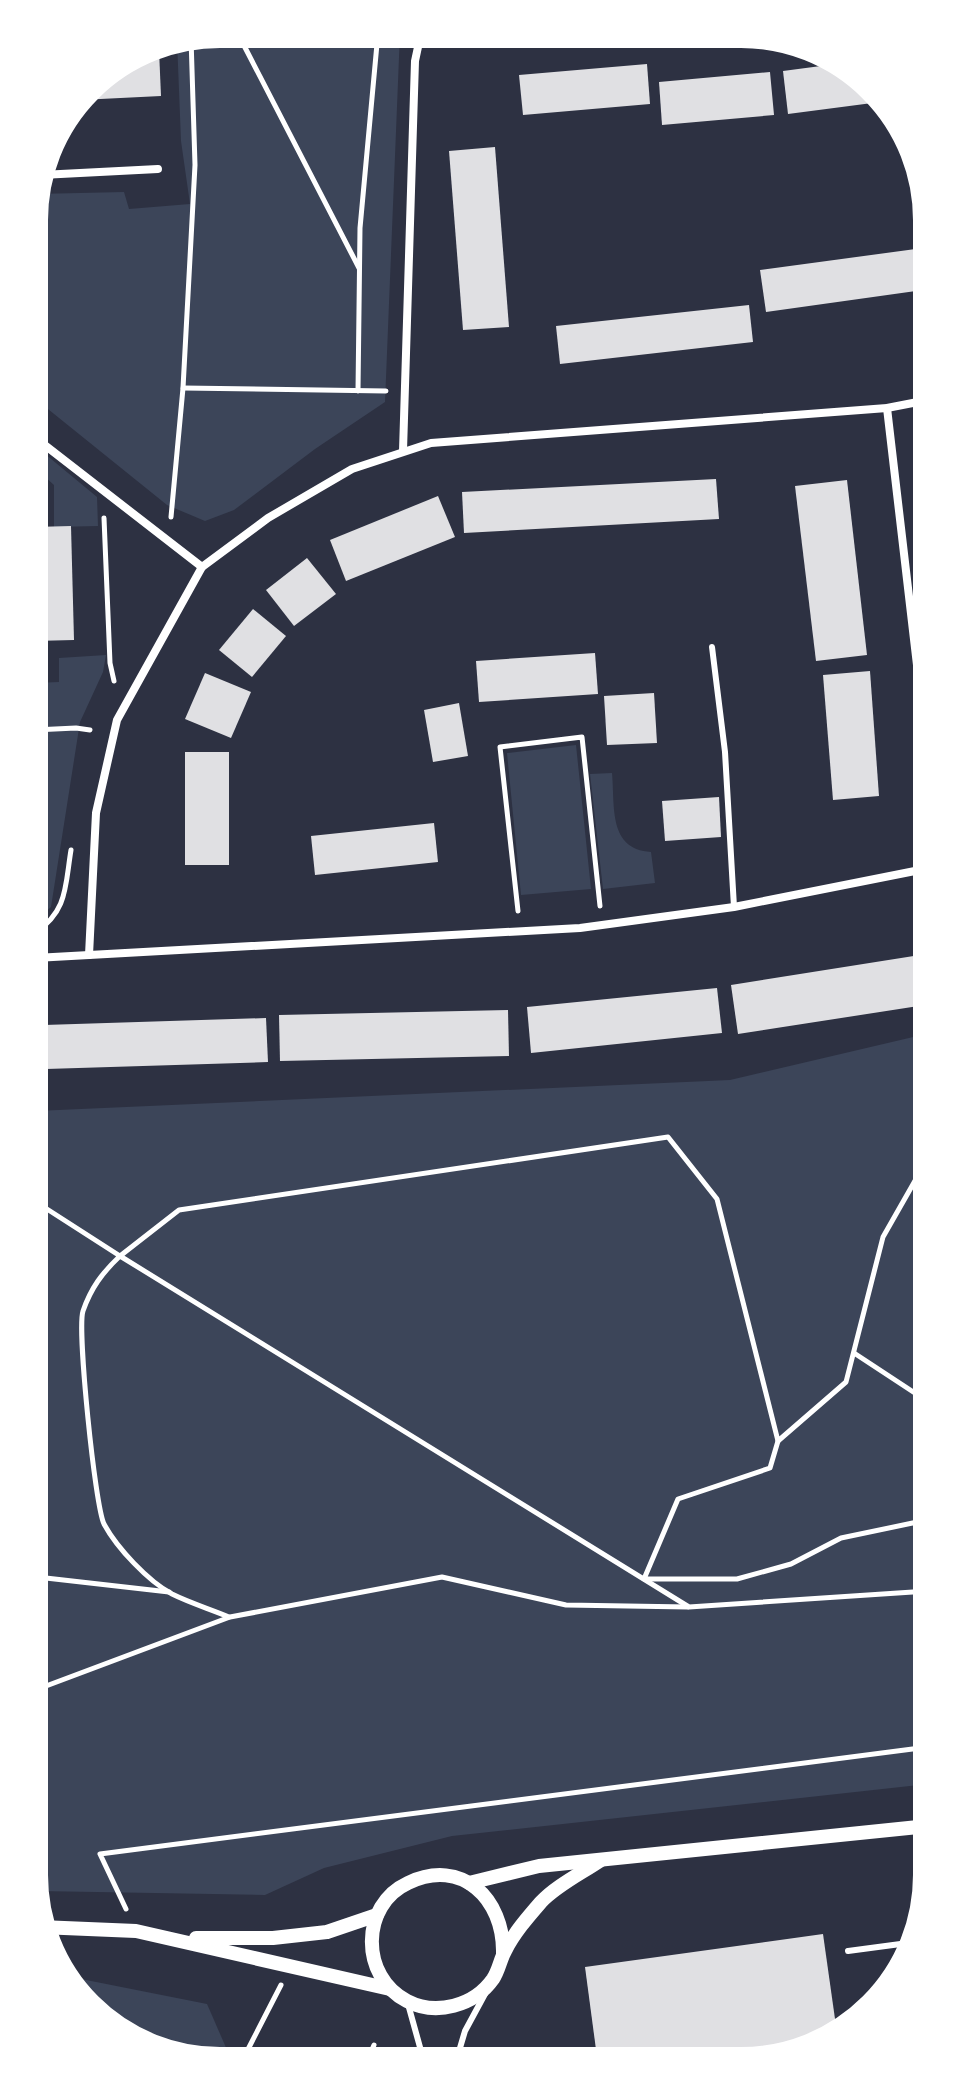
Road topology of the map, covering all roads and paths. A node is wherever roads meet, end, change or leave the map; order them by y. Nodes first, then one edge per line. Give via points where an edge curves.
1 (244, 46) edge
2 (377, 46) edge
3 (418, 46) edge
4 (191, 48) edge
5 (158, 169) dead end
6 (52, 174) edge
7 (360, 269) junction
8 (183, 388) junction
9 (358, 391) junction
10 (405, 391) junction
11 (915, 403) edge
12 (887, 408) junction
13 (46, 446) edge
14 (403, 451) junction
15 (103, 490) junction
16 (169, 542) junction
17 (202, 567) junction
18 (712, 647) dead end
19 (915, 648) edge
20 (114, 681) dead end
21 (46, 729) edge
22 (90, 730) dead end
23 (72, 846) dead end
24 (915, 871) edge
25 (734, 907) junction
26 (602, 924) junction
27 (46, 925) edge
28 (520, 932) junction
29 (89, 955) junction
30 (46, 957) edge
31 (915, 1181) edge
32 (46, 1208) edge
33 (120, 1256) junction
34 (854, 1353) junction
35 (915, 1393) edge
36 (778, 1441) junction
37 (915, 1523) edge
38 (46, 1578) edge
39 (644, 1579) junction
40 (915, 1592) edge
41 (170, 1593) junction
42 (689, 1607) junction
43 (230, 1617) junction
44 (46, 1686) edge
45 (915, 1749) edge
46 (915, 1827) edge
47 (601, 1860) junction
48 (469, 1883) junction
49 (377, 1915) junction
50 (54, 1928) edge
51 (136, 1931) junction
52 (172, 1937) junction
53 (901, 1944) edge
54 (848, 1951) dead end
55 (503, 1953) junction
56 (495, 1977) junction
57 (281, 1985) dead end
58 (390, 1989) junction
59 (407, 2001) junction
60 (374, 2045) dead end
61 (248, 2049) edge
62 (372, 2049) edge
63 (420, 2049) edge
64 (460, 2049) edge

1 - 7 path
2 - 7 path
3 - 10 street
4 - 8 path via 195,165
5 - 6 street
7 - 9 path
8 - 9 path
8 - 16 path
9 - 10 path
10 - 14 street
11 - 12 street
12 - 14 street via 431,443
12 - 19 street
13 - 15 street
14 - 17 street via 352,469 268,518
15 - 16 street
15 - 20 path
16 - 17 street
17 - 29 street via 117,720 96,813
18 - 25 lane via 725,752
21 - 22 path
23 - 27 path via 63,905
24 - 25 street
25 - 26 street
26 - 28 street
26 - 28 path via 582,737 500,747
28 - 29 street
29 - 30 street
31 - 34 path via 883,1237
32 - 33 path
33 - 36 path via 179,1210 668,1137 717,1199
33 - 39 path
33 - 41 path via 98,1276 81,1315 94,1472 103,1522 136,1565
34 - 35 path
34 - 36 path via 846,1382
36 - 39 path via 770,1468 678,1499
37 - 39 path via 841,1538 791,1564 737,1579
38 - 41 path
39 - 42 path
40 - 42 path
41 - 43 path
42 - 43 path via 566,1605 442,1577
43 - 44 path
45 - 51 path via 100,1854
46 - 47 street
47 - 48 street via 539,1866
47 - 55 street via 544,1899
48 - 49 street via 426,1876 389,1896
48 - 55 street via 498,1913
49 - 52 street via 327,1932 273,1938
49 - 58 street via 372,1953
50 - 51 street
51 - 52 street
52 - 58 street
53 - 54 lane
55 - 56 street
56 - 59 street via 482,1992 448,2008
56 - 64 lane
57 - 61 path
58 - 59 street
59 - 63 lane
60 - 62 path

